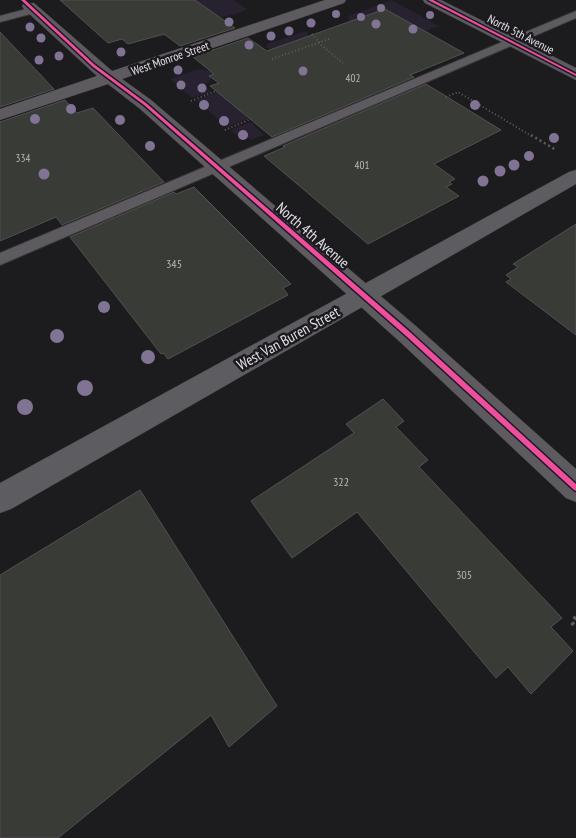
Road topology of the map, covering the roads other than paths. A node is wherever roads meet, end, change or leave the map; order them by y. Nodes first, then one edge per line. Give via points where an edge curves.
1 (339, 0) edge
2 (430, 0) edge
3 (31, 8) joint
4 (576, 14) edge
5 (0, 19) edge
6 (511, 42) junction
7 (576, 75) edge
8 (110, 78) junction
9 (0, 115) edge
10 (217, 167) junction
11 (576, 176) edge
12 (0, 259) edge
13 (364, 296) junction
14 (576, 488) edge
15 (0, 499) edge

1 - 8 street, West Monroe Street
2 - 6 street, North 5th Avenue
3 - 5 lane
3 - 8 street, North 4th Avenue
4 - 6 lane
6 - 7 street, North 5th Avenue
6 - 10 lane
8 - 9 street, West Monroe Street
8 - 10 street, North 4th Avenue
10 - 12 lane
10 - 13 street, North 4th Avenue
11 - 13 main road, West Van Buren Street
13 - 14 street, North 4th Avenue
13 - 15 main road, West Van Buren Street

